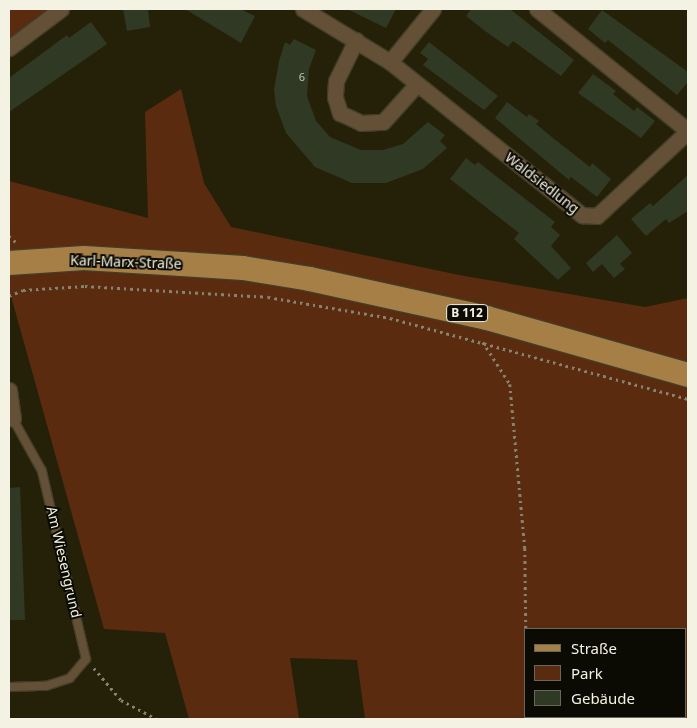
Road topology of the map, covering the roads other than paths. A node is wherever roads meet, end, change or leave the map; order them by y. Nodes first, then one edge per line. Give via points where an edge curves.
1 (61, 9) edge
2 (303, 9) edge
3 (433, 9) edge
4 (538, 9) edge
5 (356, 40) junction
6 (9, 48) edge
7 (390, 62) junction
8 (417, 84) junction
9 (688, 131) edge
10 (9, 262) edge
11 (688, 374) edge
12 (9, 390) edge
13 (14, 419) joint
14 (11, 689) edge

1 - 6 street
2 - 5 street, Waldsiedlung
3 - 7 street
4 - 9 street, Waldsiedlung
5 - 7 street, Waldsiedlung
5 - 8 street via 336,81 335,97 340,113 362,123 383,122
7 - 8 street, Waldsiedlung
8 - 9 street, Waldsiedlung via 582,215 596,216
10 - 11 main road, Karl-Marx-Straße / B 112 via 84,258 242,268 310,279 487,318
12 - 13 street, Am Wiesengrund
13 - 14 lane, Am Wiesengrund via 42,471 86,659 70,678 46,686

